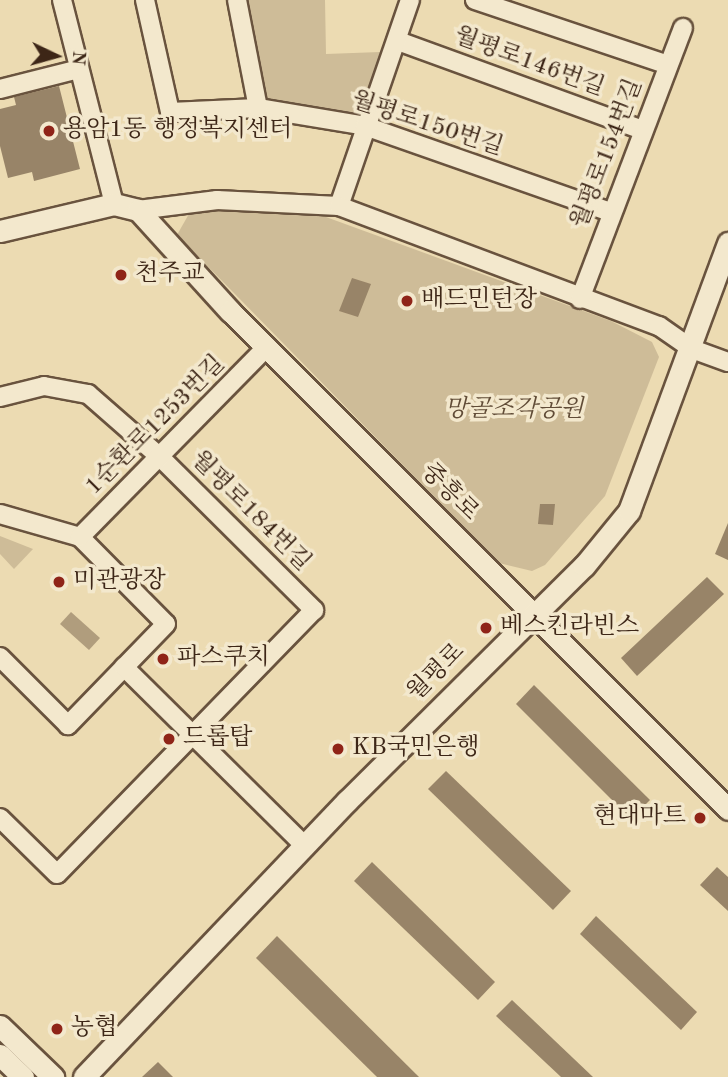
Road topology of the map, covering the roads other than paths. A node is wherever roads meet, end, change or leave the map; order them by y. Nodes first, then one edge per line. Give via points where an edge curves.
1 (62, 0) edge
2 (145, 0) edge
3 (237, 0) edge
4 (410, 0) edge
5 (475, 0) edge
6 (683, 28) dead end
7 (398, 41) junction
8 (668, 65) junction
9 (79, 69) junction
10 (0, 89) edge
11 (258, 108) junction
12 (365, 126) junction
13 (643, 130) junction
14 (114, 204) junction
15 (339, 206) junction
16 (138, 210) junction
17 (610, 212) junction
18 (0, 231) edge
19 (728, 243) edge
20 (580, 299) junction
21 (267, 348) junction
22 (692, 349) junction
23 (728, 362) edge
24 (0, 397) edge
25 (161, 458) junction
26 (0, 514) edge
27 (80, 537) junction
28 (532, 614) junction
29 (0, 657) edge
30 (124, 667) junction
31 (193, 735) junction
32 (728, 809) edge
33 (0, 818) edge
34 (305, 846) junction
35 (0, 1026) edge
36 (0, 1055) edge
37 (23, 1077) edge
38 (53, 1077) edge
39 (84, 1077) edge

1 - 9 street
2 - 11 street, 월평로150번길 via 170,112
3 - 11 street
4 - 7 street
5 - 8 street
6 - 8 street, 월평로154번길
7 - 12 street
7 - 13 street, 월평로146번길
8 - 13 street, 월평로154번길
9 - 10 street
9 - 14 street
11 - 12 street, 월평로150번길
12 - 15 street
12 - 17 street, 월평로150번길
13 - 17 street, 월평로154번길
14 - 16 street
14 - 18 street
15 - 16 street via 217,200
15 - 20 street
16 - 21 street, 중흥로
17 - 20 street, 월평로154번길
19 - 22 street, 월평로
20 - 22 street via 659,326
21 - 25 street, 1순환로1253번길
21 - 28 street, 중흥로
22 - 23 street
22 - 28 street, 월평로 via 629,510 584,566
24 - 25 street, 월평로184번길 via 44,386 88,394
25 - 27 street, 1순환로1253번길
25 - 31 street, 월평로184번길 via 314,610
26 - 27 street
27 - 30 street via 166,624
28 - 32 street, 중흥로
28 - 34 street, 월평로
29 - 30 street via 68,724
30 - 31 street
31 - 33 street, 월평로184번길 via 57,874
31 - 34 street
34 - 39 street, 월평로
35 - 38 street
36 - 37 street

